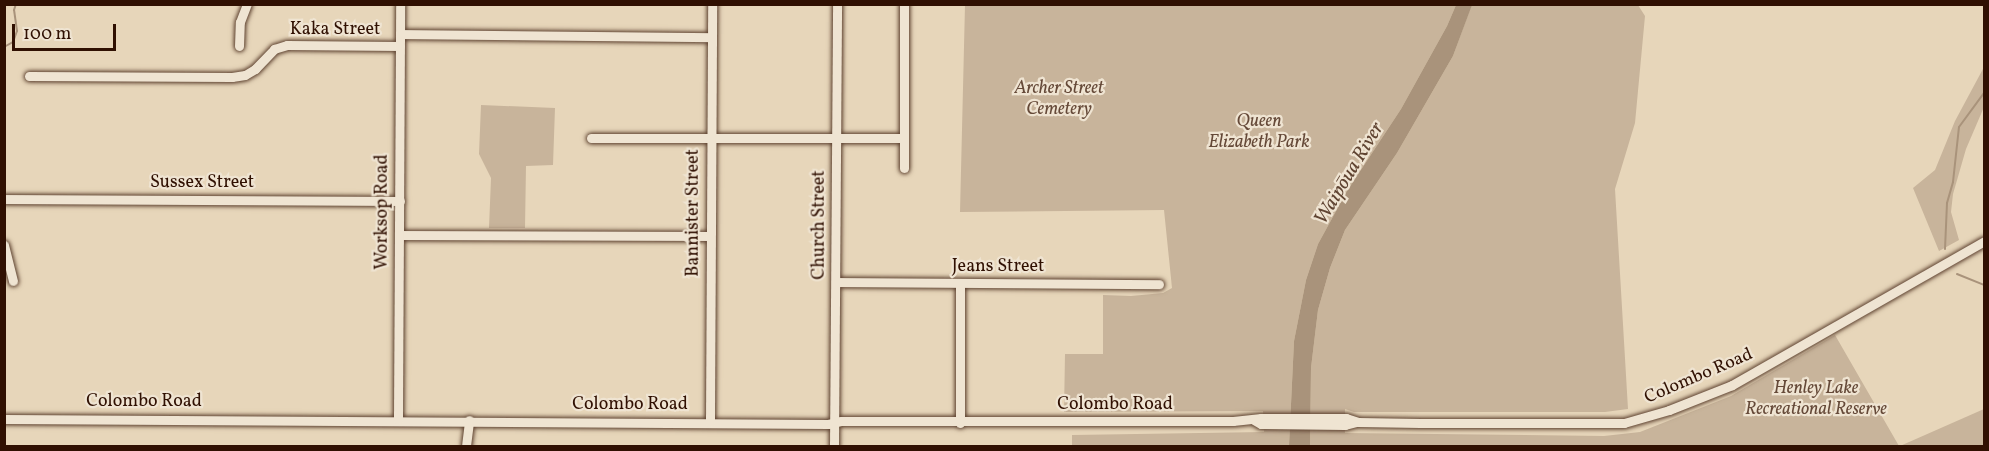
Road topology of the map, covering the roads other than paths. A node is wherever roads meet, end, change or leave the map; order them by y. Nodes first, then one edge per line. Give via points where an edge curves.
1 (247, 4) edge
2 (400, 4) edge
3 (712, 4) edge
4 (837, 4) edge
5 (904, 4) edge
6 (400, 34) junction
7 (712, 38) junction
8 (239, 46) dead end
9 (400, 46) junction
10 (29, 76) dead end
11 (591, 138) dead end
12 (711, 138) junction
13 (904, 138) junction
14 (836, 139) junction
15 (904, 168) dead end
16 (4, 199) edge
17 (400, 201) junction
18 (399, 235) junction
19 (710, 236) junction
20 (1984, 241) edge
21 (4, 245) edge
22 (13, 281) dead end
23 (836, 282) junction
24 (960, 283) junction
25 (1159, 284) dead end
26 (4, 419) edge
27 (398, 419) junction
28 (469, 420) junction
29 (710, 422) junction
30 (834, 422) junction
31 (960, 423) junction
32 (466, 447) edge
33 (834, 447) edge

1 - 8 street via 240,22
2 - 6 street, Worksop Road
3 - 7 street, Bannister Street
4 - 14 street, Church Street
5 - 13 street
6 - 7 street
6 - 9 street, Worksop Road
7 - 12 street, Bannister Street
9 - 10 street, Kaka Street via 287,45 274,49 245,75 232,77
9 - 17 street, Worksop Road
11 - 12 street
12 - 14 street
12 - 19 street, Bannister Street
13 - 14 street
13 - 15 street
14 - 23 street, Church Street
16 - 17 street, Sussex Street
17 - 18 street, Worksop Road
18 - 19 street
18 - 27 street, Worksop Road
19 - 29 street, Bannister Street
20 - 31 street, Colombo Road via 1732,385 1624,423
21 - 22 street
23 - 24 street, Jeans Street
23 - 30 street, Church Street
24 - 25 street, Jeans Street
24 - 31 street
26 - 27 street, Colombo Road
27 - 28 street, Colombo Road
28 - 29 street, Colombo Road
28 - 32 street
29 - 30 street, Colombo Road
30 - 31 street, Colombo Road
30 - 33 street, Church Street

